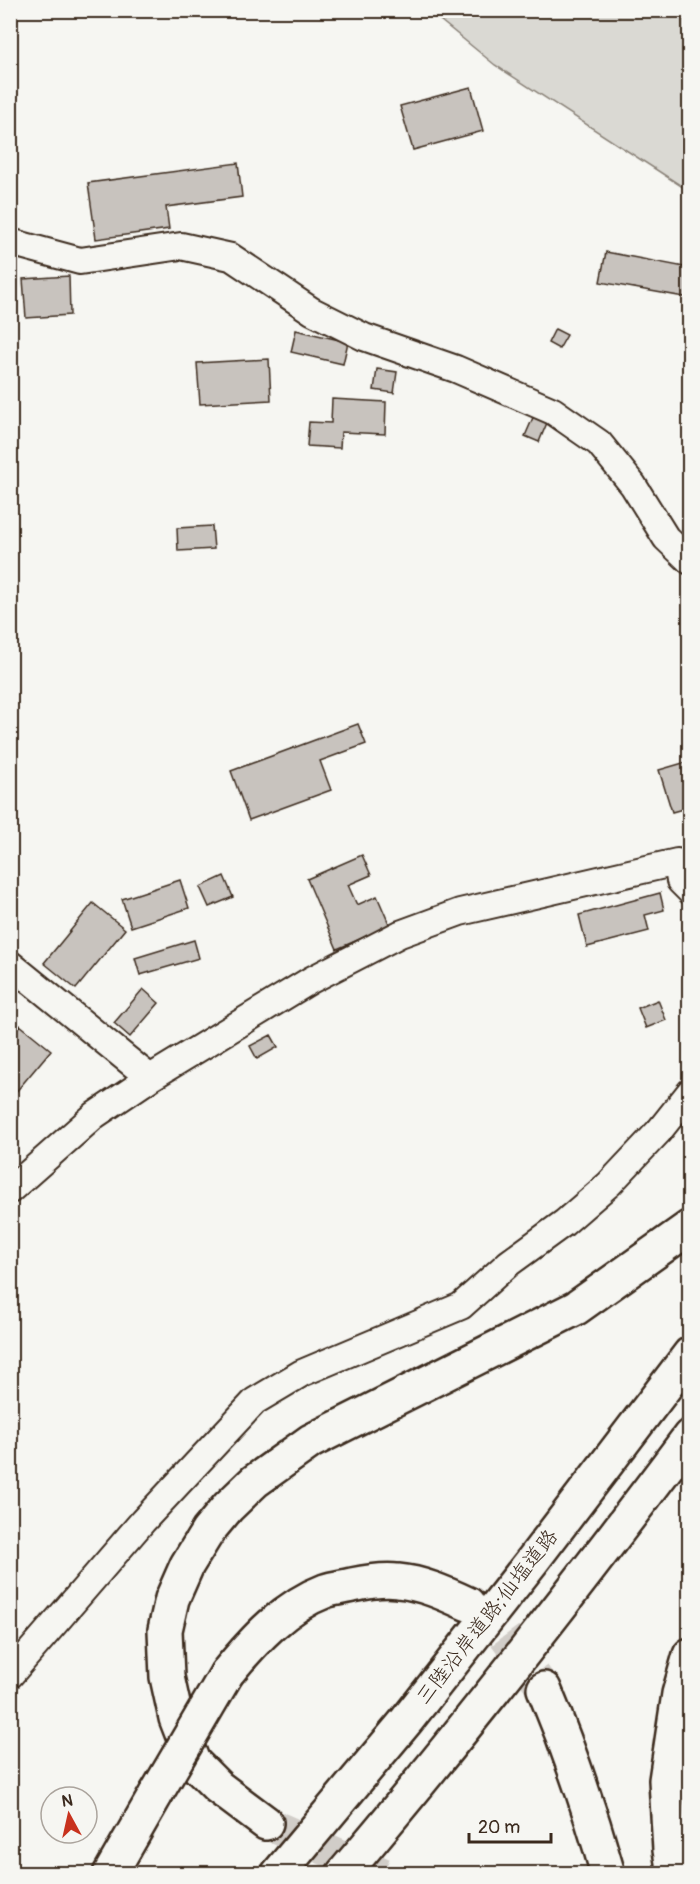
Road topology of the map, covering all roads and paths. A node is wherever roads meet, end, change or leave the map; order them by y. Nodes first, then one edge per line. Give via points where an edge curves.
1 (10, 242) edge
2 (690, 561) edge
3 (683, 860) edge
4 (690, 891) edge
5 (10, 964) edge
6 (150, 1078) junction
7 (690, 1092) edge
8 (10, 1190) edge
9 (690, 1227) edge
10 (690, 1354) edge
11 (690, 1436) edge
12 (468, 1604) tunnel mouth
13 (690, 1655) edge
14 (10, 1675) edge
15 (544, 1689) tunnel mouth
16 (266, 1823) tunnel mouth
17 (110, 1874) edge
18 (278, 1874) edge
19 (344, 1874) edge
20 (608, 1874) edge
21 (674, 1874) edge

1 - 2 street via 80,261 181,246 231,257 312,311 364,337 456,369 553,411 599,443 633,485 666,538
3 - 4 street via 680,881
3 - 6 street via 460,912 400,934 311,980
5 - 6 street
6 - 8 street via 95,1114
7 - 14 street via 609,1184 461,1306 302,1373 255,1401 143,1521
9 - 16 highway via 576,1308 311,1441 255,1481 208,1531 186,1565 172,1599 165,1630 167,1677 176,1718 193,1762 218,1787
10 - 18 highway, 三陸沿岸道路;仙塩道路 via 533,1560
11 - 19 highway via 594,1564
12 - 17 highway, bridge via 433,1589 398,1581 363,1583 325,1591 274,1622 227,1672
13 - 21 highway via 679,1694 666,1780
15 - 20 highway via 592,1817

